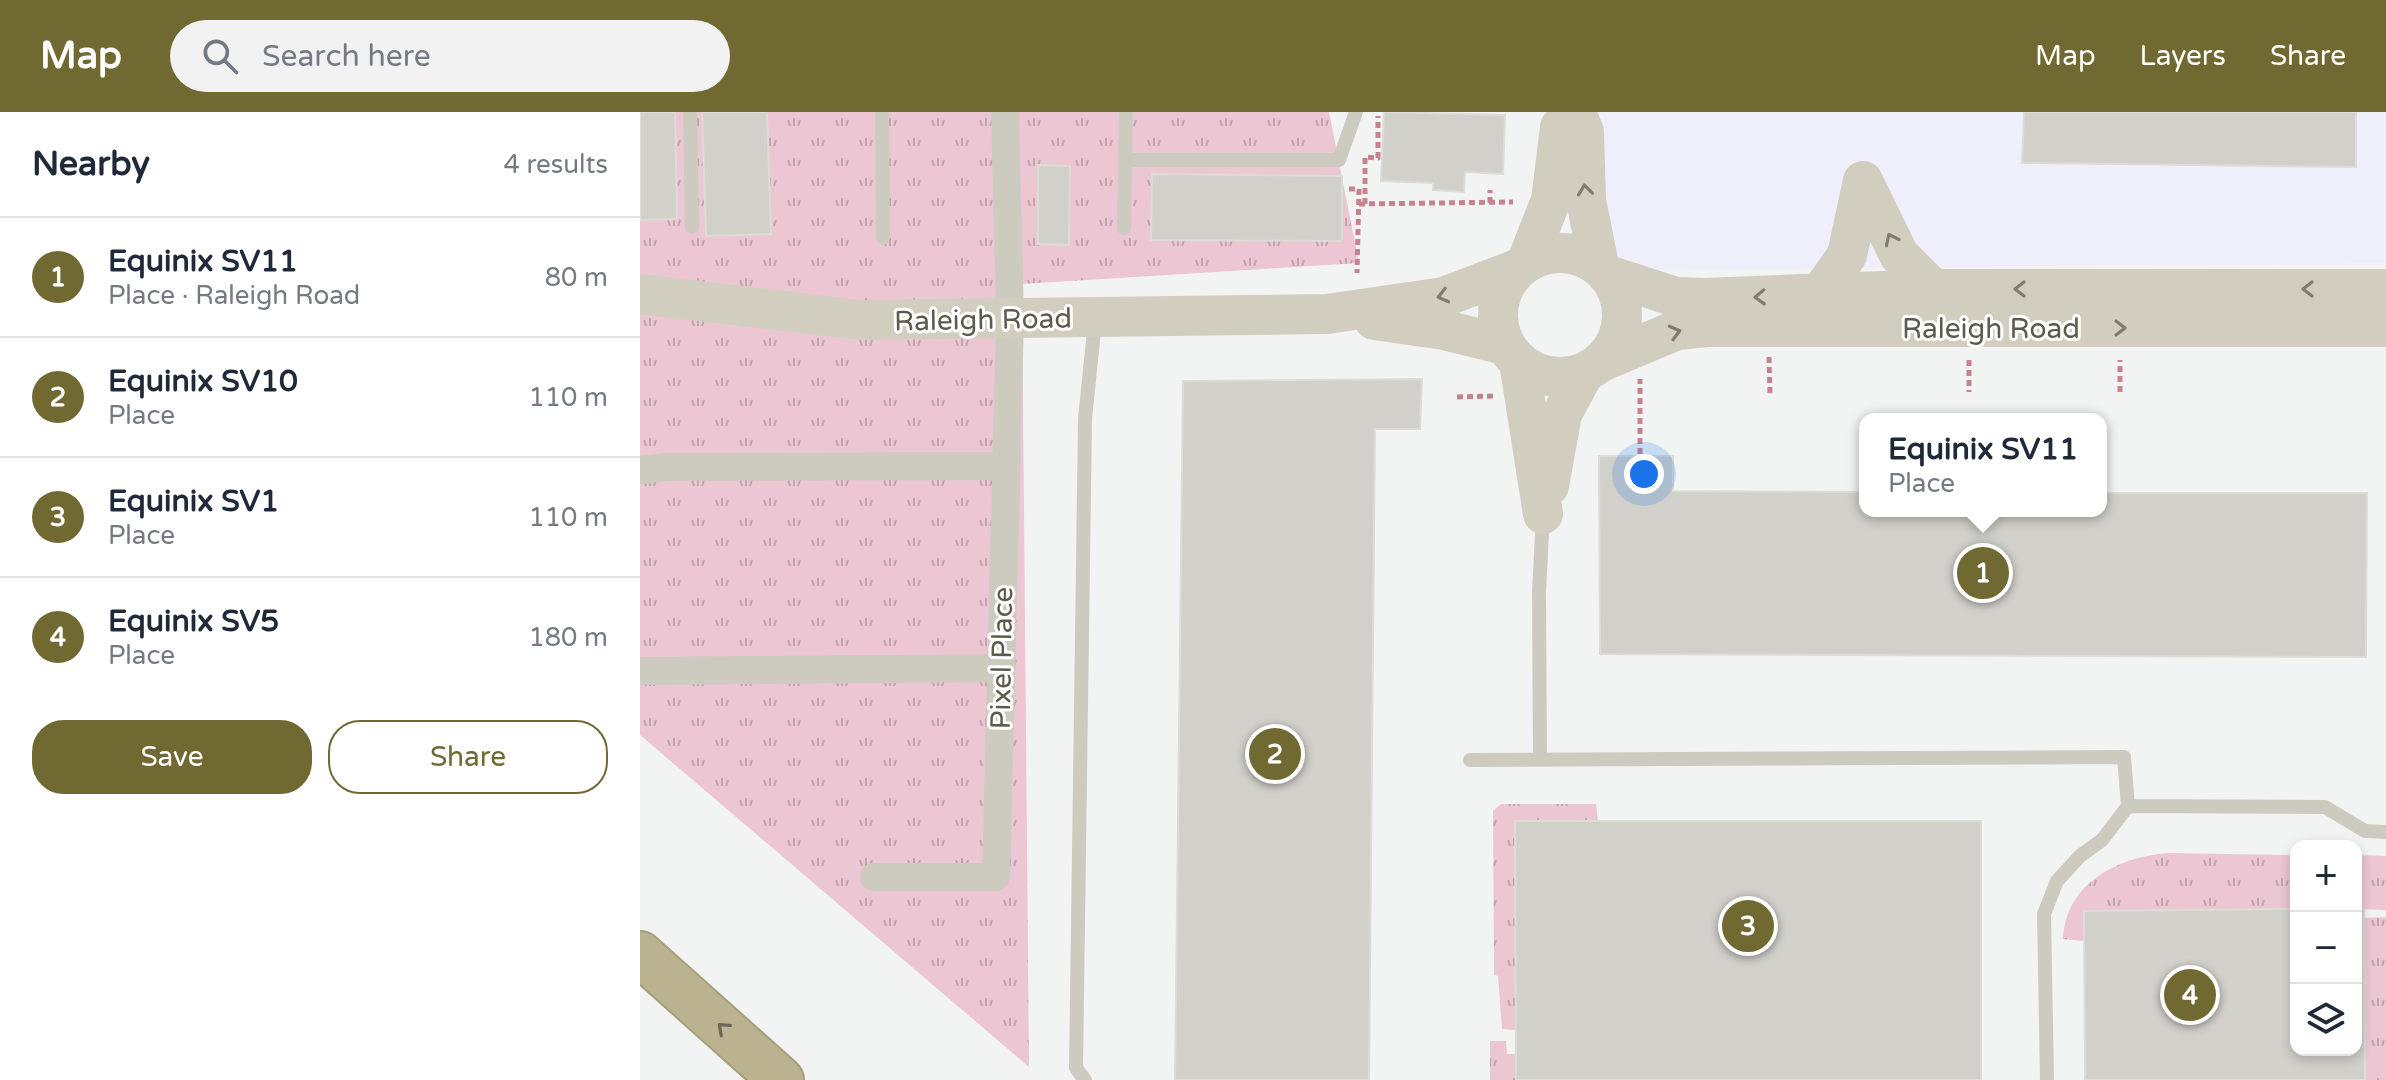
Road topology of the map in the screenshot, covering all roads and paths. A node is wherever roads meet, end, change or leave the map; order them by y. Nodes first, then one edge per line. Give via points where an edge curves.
1 (690, 112) edge
2 (882, 112) edge
3 (1005, 112) edge
4 (1126, 112) edge
5 (1356, 112) edge
6 (1566, 112) edge
7 (1576, 112) edge
8 (1378, 116) dead end
9 (1125, 160) junction
10 (1349, 189) dead end
11 (1490, 190) dead end
12 (1526, 202) dead end
13 (1490, 203) junction
14 (1362, 204) junction
15 (692, 227) dead end
16 (1124, 228) dead end
17 (883, 238) dead end
18 (1522, 265) junction
19 (1604, 270) junction
20 (1357, 273) dead end
21 (1933, 289) junction
22 (2386, 289) edge
23 (640, 294) edge
24 (1819, 295) junction
25 (1327, 314) junction
26 (1095, 317) junction
27 (1010, 318) junction
28 (2386, 327) edge
29 (1769, 356) dead end
30 (1969, 359) dead end
31 (2120, 359) dead end
32 (1593, 367) junction
33 (1509, 368) junction
34 (1640, 374) dead end
35 (1969, 392) dead end
36 (2120, 392) dead end
37 (1770, 393) dead end
38 (1457, 397) dead end
39 (1640, 454) dead end
40 (1005, 466) junction
41 (640, 470) edge
42 (1543, 514) junction
43 (1000, 668) junction
44 (640, 671) edge
45 (1540, 758) junction
46 (1470, 760) dead end
47 (2128, 806) junction
48 (2386, 832) edge
49 (874, 877) dead end
50 (640, 954) edge
51 (781, 1080) edge
52 (1085, 1080) edge
53 (2047, 1080) edge

1 - 15 lane
2 - 17 lane
3 - 27 street, Pixel Place
4 - 9 lane
5 - 9 lane via 1339,160
6 - 18 street via 1559,129 1551,200
19 -> 7 street via 1586,200 1584,132
8 - 14 path via 1378,158 1365,157
9 - 16 lane
10 - 14 path via 1359,189
11 - 13 path
12 - 13 path
13 - 14 path
14 - 20 path
18 - 19 street via 1557,252
18 -> 25 street, Raleigh Road via 1444,297
18 - 33 street via 1504,286 1498,305
24 -> 19 street, Raleigh Road via 1676,297
19 - 32 street via 1623,310 1618,337
22 -> 21 street, Raleigh Road
21 - 24 street, Raleigh Road
21 -> 24 street via 1899,255 1863,181 1847,255
23 - 27 street, Raleigh Road via 860,320
25 - 26 street, Raleigh Road
25 - 33 street, Raleigh Road via 1444,330
26 - 27 street, Raleigh Road
26 - 52 lane via 1085,419 1076,1004 1076,1068
27 - 40 street, Pixel Place
32 -> 28 street, Raleigh Road via 1677,330 1707,327
29 - 37 path
30 - 35 path
31 - 36 path
32 - 33 street via 1550,377
32 - 42 street via 1562,414
33 - 38 path
33 - 42 street
34 - 39 path
40 - 41 street
40 - 43 street, Pixel Place
42 - 45 lane
43 - 44 street
43 - 49 street, Pixel Place via 996,877
45 - 46 lane
45 - 47 lane via 2124,757
47 - 48 lane via 2325,807 2365,831
47 - 53 lane via 2102,840 2057,881 2044,914
51 -> 50 highway

